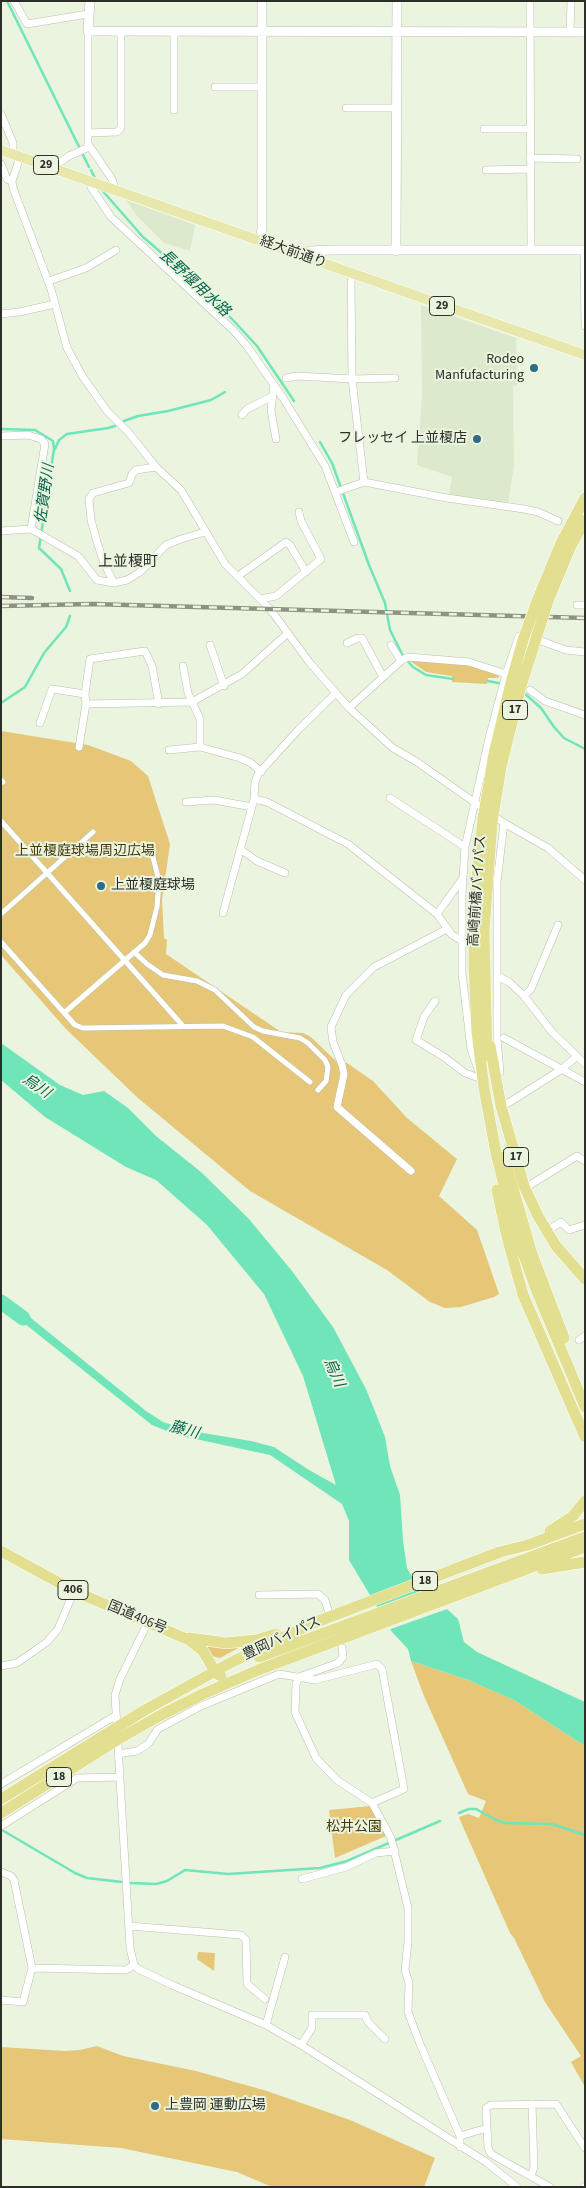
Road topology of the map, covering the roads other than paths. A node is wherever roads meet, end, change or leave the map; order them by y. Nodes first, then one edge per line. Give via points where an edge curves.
1 (14, 1) edge
2 (90, 1) edge
3 (262, 1) edge
4 (397, 1) edge
5 (530, 1) edge
6 (571, 1) edge
7 (88, 14) junction
8 (88, 31) junction
9 (121, 31) junction
10 (174, 31) junction
11 (262, 32) junction
12 (397, 32) junction
13 (530, 32) junction
14 (570, 32) junction
15 (585, 32) edge
16 (215, 87) dead end
17 (262, 87) junction
18 (346, 108) dead end
19 (397, 108) junction
20 (174, 110) dead end
21 (1, 114) edge
22 (484, 129) dead end
23 (530, 129) junction
24 (88, 133) junction
25 (83, 149) junction
26 (1, 150) edge
27 (17, 156) junction
28 (530, 158) junction
29 (577, 160) dead end
30 (1, 164) edge
31 (55, 168) junction
32 (530, 169) junction
33 (486, 170) dead end
34 (7, 180) edge
35 (90, 180) junction
36 (111, 188) junction
37 (260, 241) junction
38 (116, 250) dead end
39 (531, 250) junction
40 (584, 250) edge
41 (339, 251) junction
42 (396, 251) junction
43 (300, 255) junction
44 (319, 262) junction
45 (353, 274) junction
46 (48, 281) junction
47 (55, 304) junction
48 (1, 314) edge
49 (585, 326) edge
50 (585, 355) edge
51 (286, 378) dead end
52 (395, 378) dead end
53 (352, 379) junction
54 (274, 385) junction
55 (271, 397) junction
56 (242, 415) dead end
57 (1, 436) edge
58 (276, 439) dead end
59 (156, 467) junction
60 (364, 482) junction
61 (340, 491) junction
62 (585, 498) edge
63 (299, 512) dead end
64 (558, 520) dead end
65 (585, 520) edge
66 (32, 530) junction
67 (1, 531) edge
68 (205, 532) junction
69 (354, 542) dead end
70 (306, 572) junction
71 (238, 576) junction
72 (114, 583) junction
73 (260, 599) junction
74 (543, 601) junction
75 (288, 633) junction
76 (346, 644) dead end
77 (210, 645) dead end
78 (391, 646) dead end
79 (585, 652) edge
80 (404, 660) junction
81 (183, 666) dead end
82 (505, 676) junction
83 (383, 677) junction
84 (224, 686) junction
85 (530, 690) dead end
86 (336, 693) junction
87 (85, 694) junction
88 (192, 702) junction
89 (86, 704) junction
90 (159, 704) junction
91 (349, 708) junction
92 (585, 715) edge
93 (40, 723) dead end
94 (79, 746) dead end
95 (200, 747) junction
96 (169, 750) dead end
97 (261, 772) junction
98 (390, 798) dead end
99 (254, 799) junction
100 (186, 802) dead end
101 (475, 804) junction
102 (252, 807) junction
103 (1, 821) edge
104 (487, 821) junction
105 (504, 823) junction
106 (92, 832) dead end
107 (465, 847) junction
108 (151, 848) dead end
109 (240, 849) junction
110 (47, 872) junction
111 (285, 873) dead end
112 (463, 877) junction
113 (585, 880) edge
114 (223, 913) dead end
115 (1, 914) edge
116 (437, 914) junction
117 (558, 925) dead end
118 (447, 929) junction
119 (1, 942) edge
120 (465, 942) junction
121 (134, 952) junction
122 (125, 960) junction
123 (497, 976) junction
124 (524, 996) junction
125 (435, 1001) dead end
126 (64, 1012) junction
127 (486, 1019) junction
128 (183, 1026) junction
129 (504, 1038) dead end
130 (576, 1057) junction
131 (585, 1064) edge
132 (562, 1069) junction
133 (482, 1079) junction
134 (310, 1082) dead end
135 (585, 1082) edge
136 (318, 1090) dead end
137 (501, 1106) junction
138 (496, 1153) junction
139 (585, 1161) edge
140 (411, 1171) dead end
141 (519, 1190) junction
142 (585, 1225) edge
143 (547, 1231) junction
144 (585, 1278) edge
145 (541, 1292) junction
146 (585, 1390) edge
147 (585, 1407) edge
148 (585, 1437) edge
149 (585, 1501) edge
150 (585, 1524) edge
151 (585, 1537) edge
152 (585, 1548) edge
153 (1, 1551) edge
154 (500, 1552) junction
155 (585, 1556) edge
156 (585, 1562) edge
157 (535, 1570) junction
158 (500, 1580) junction
159 (74, 1591) junction
160 (259, 1595) dead end
161 (328, 1610) dead end
162 (147, 1624) junction
163 (311, 1624) junction
164 (183, 1637) junction
165 (342, 1648) dead end
166 (1, 1666) edge
167 (216, 1673) junction
168 (299, 1677) junction
169 (237, 1679) junction
170 (115, 1722) junction
171 (117, 1740) junction
172 (118, 1754) junction
173 (120, 1777) junction
174 (1, 1784) edge
175 (2, 1797) edge
176 (372, 1802) junction
177 (1, 1813) edge
178 (1, 1826) edge
179 (393, 1844) junction
180 (1, 1872) edge
181 (302, 1879) dead end
182 (129, 1926) junction
183 (286, 1957) dead end
184 (134, 1965) junction
185 (32, 1968) junction
186 (265, 1999) dead end
187 (1, 2000) edge
188 (266, 2025) junction
189 (385, 2040) dead end
190 (301, 2045) junction
191 (532, 2104) junction
192 (487, 2128) junction
193 (460, 2136) junction
194 (460, 2147) junction
195 (585, 2148) edge
196 (531, 2176) junction
197 (517, 2187) edge
198 (550, 2187) edge

1 - 7 street via 26,24
2 - 7 street
3 - 11 street
4 - 12 street
5 - 13 street
6 - 14 street
7 - 8 street
8 - 9 street
8 - 24 street
9 - 10 street
9 - 24 street via 121,128 117,132
10 - 11 street
10 - 20 street
11 - 12 street
11 - 17 street
12 - 13 street
12 - 19 street
13 - 14 street
13 - 23 street
14 - 15 street
16 - 17 street
17 - 37 street
18 - 19 street
19 - 42 street
21 - 27 street
22 - 23 street
23 - 28 street
24 - 25 street
25 - 31 street
25 - 36 street via 112,179
26 - 27 main road, 経大前通り / 29
27 - 31 main road, 経大前通り / 29
27 - 34 street
28 - 29 street
28 - 32 street
30 - 34 street
31 - 35 main road, 経大前通り / 29
32 - 33 street
32 - 39 street
34 - 46 street via 13,188
35 - 36 main road, 経大前通り / 29
35 - 54 street via 91,187 111,217 242,339
36 - 37 main road, 経大前通り / 29
37 - 43 main road, 経大前通り / 29
38 - 46 street via 86,268
39 - 40 street
39 - 42 street
40 - 49 street
41 - 42 street
41 - 43 street via 318,250
41 - 44 street via 324,254
43 - 44 main road, 経大前通り / 29
44 - 45 main road, 経大前通り / 29
45 - 50 main road, 経大前通り / 29
45 - 53 street
46 - 47 street
47 - 48 street
47 - 59 street via 67,348 83,377 107,411
51 - 53 street
52 - 53 street
53 - 60 street
54 - 55 street
54 - 61 street
55 - 56 street
55 - 58 street
57 - 66 street via 28,435 40,438 46,444
59 - 68 street via 181,490
59 - 72 street via 136,470 129,483 93,493 89,499 97,542
60 - 61 street
60 - 64 street via 524,509
61 - 69 street
62 - 74 highway, 高崎前橋バイパス / 17 via 562,543
63 - 70 street via 321,559
65 - 74 highway, 高崎前橋バイパス / 17
66 - 67 street
66 - 72 street via 78,556 97,580
68 - 71 street
68 - 72 street via 169,544 140,572
70 - 71 street via 286,542
70 - 73 street via 276,596
71 - 73 street
73 - 75 street
74 - 104 highway, 高崎前橋バイパス / 17, bridge
75 - 84 street
75 - 86 street
76 - 83 street via 362,638
77 - 84 street
78 - 80 street
79 - 82 street via 571,652 519,636
80 - 82 street via 469,662
80 - 83 street
81 - 88 street
82 - 101 street
83 - 91 street
84 - 88 street
85 - 92 street via 545,700
86 - 91 street
86 - 97 street
87 - 89 street
87 - 90 street via 90,659 145,651 152,666
87 - 93 street via 52,689
88 - 90 street
88 - 95 street via 200,719
89 - 90 street
89 - 94 street
91 - 101 street via 393,748
95 - 96 street
95 - 97 street via 240,758
97 - 99 street via 255,782
98 - 107 street
99 - 102 street
99 - 116 street via 267,802 348,844
100 - 102 street via 214,800
101 - 105 street
101 - 107 street
102 - 109 street
103 - 110 street
104 - 127 highway, 高崎前橋バイパス / 17
104 - 133 highway, 高崎前橋バイパス / 17 via 474,906 475,1004
105 - 113 street via 548,848
105 - 123 street via 493,944
106 - 110 street
107 - 112 street
108 - 121 street via 159,881 157,907 150,935
109 - 111 street via 257,861
109 - 114 street
110 - 115 street
110 - 122 street
112 - 116 street
112 - 120 street
116 - 118 street
117 - 124 street via 531,989
118 - 120 street
118 - 140 street via 374,967 346,995 330,1027 344,1074 337,1107
119 - 126 street
120 - 133 street via 462,973 469,1034 474,1064
121 - 122 street
121 - 136 street via 163,975 197,981 215,990 254,1027 300,1038 308,1043 328,1067 326,1081
122 - 126 street
122 - 128 street
123 - 124 street
123 - 137 street
124 - 130 street
125 - 133 street via 424,1017 416,1040 465,1073
126 - 128 street via 75,1025 83,1028
127 - 137 highway, 17
127 - 141 highway, 高崎前橋バイパス / 17 via 492,1095 504,1160
128 - 134 street via 223,1026 246,1034
129 - 132 street
130 - 131 street
130 - 132 street
132 - 135 street
132 - 137 street
133 - 138 highway, 高崎前橋バイパス / 17
137 - 141 highway, 17
138 - 145 highway, 高崎前橋バイパス / 17 via 515,1231
138 - 148 highway, 17 via 499,1202 523,1295
139 - 141 street via 578,1156
141 - 143 highway, 17
141 - 145 highway, 高崎前橋バイパス / 17 via 524,1231
142 - 143 street via 569,1230 561,1222
143 - 144 highway, 17
145 - 146 highway, 17
145 - 147 highway, 17
149 - 154 highway via 562,1524
150 - 154 highway, 豊岡バイパス / 18
151 - 167 highway, 18
152 - 158 highway, 豊岡バイパス / 18
153 - 159 highway, 国道406号 / 406
154 - 163 highway, 豊岡バイパス / 18
155 - 157 highway
156 - 157 highway
157 - 158 highway
158 - 169 highway, 豊岡バイパス / 18
159 - 162 highway, 国道406号 / 406
159 - 166 street via 58,1629 47,1642 22,1660
160 - 161 street via 318,1594 325,1600
162 - 164 highway, 国道406号 / 406
162 - 170 street via 117,1687
163 - 164 highway, 406 via 244,1642
163 - 167 highway, 豊岡バイパス / 18
164 - 167 highway, 国道406号 / 406 via 203,1651
165 - 168 street via 343,1657 338,1663
167 - 169 highway
167 - 170 highway, 豊岡バイパス / 18
168 - 172 street via 279,1674 228,1694 158,1729 148,1744 137,1751
168 - 176 street via 295,1712 316,1758 337,1780
168 - 176 street via 315,1680 377,1664 382,1669 404,1789
169 - 171 highway, 豊岡バイパス / 18 via 178,1706
170 - 171 street
170 - 174 street
170 - 175 highway, 豊岡バイパス / 18
171 - 172 street
171 - 177 highway, 豊岡バイパス / 18
172 - 173 street
173 - 178 street via 77,1778
173 - 182 street
176 - 179 street
179 - 181 street via 340,1869
179 - 193 street via 408,1908 405,1970 409,1983 408,2012
180 - 185 street via 14,1880
182 - 184 street
182 - 186 street via 241,1935 246,1940 247,1984
183 - 188 street
184 - 185 street via 126,1970
184 - 188 street
185 - 187 street via 23,2002
188 - 190 street
189 - 190 street via 365,2015 312,2015 312,2028
190 - 194 street
191 - 192 street via 491,2105 486,2108
191 - 195 street via 559,2106
191 - 196 street via 534,2167
192 - 193 street
192 - 196 street via 491,2154
193 - 194 street
194 - 197 street via 486,2162
196 - 198 street

